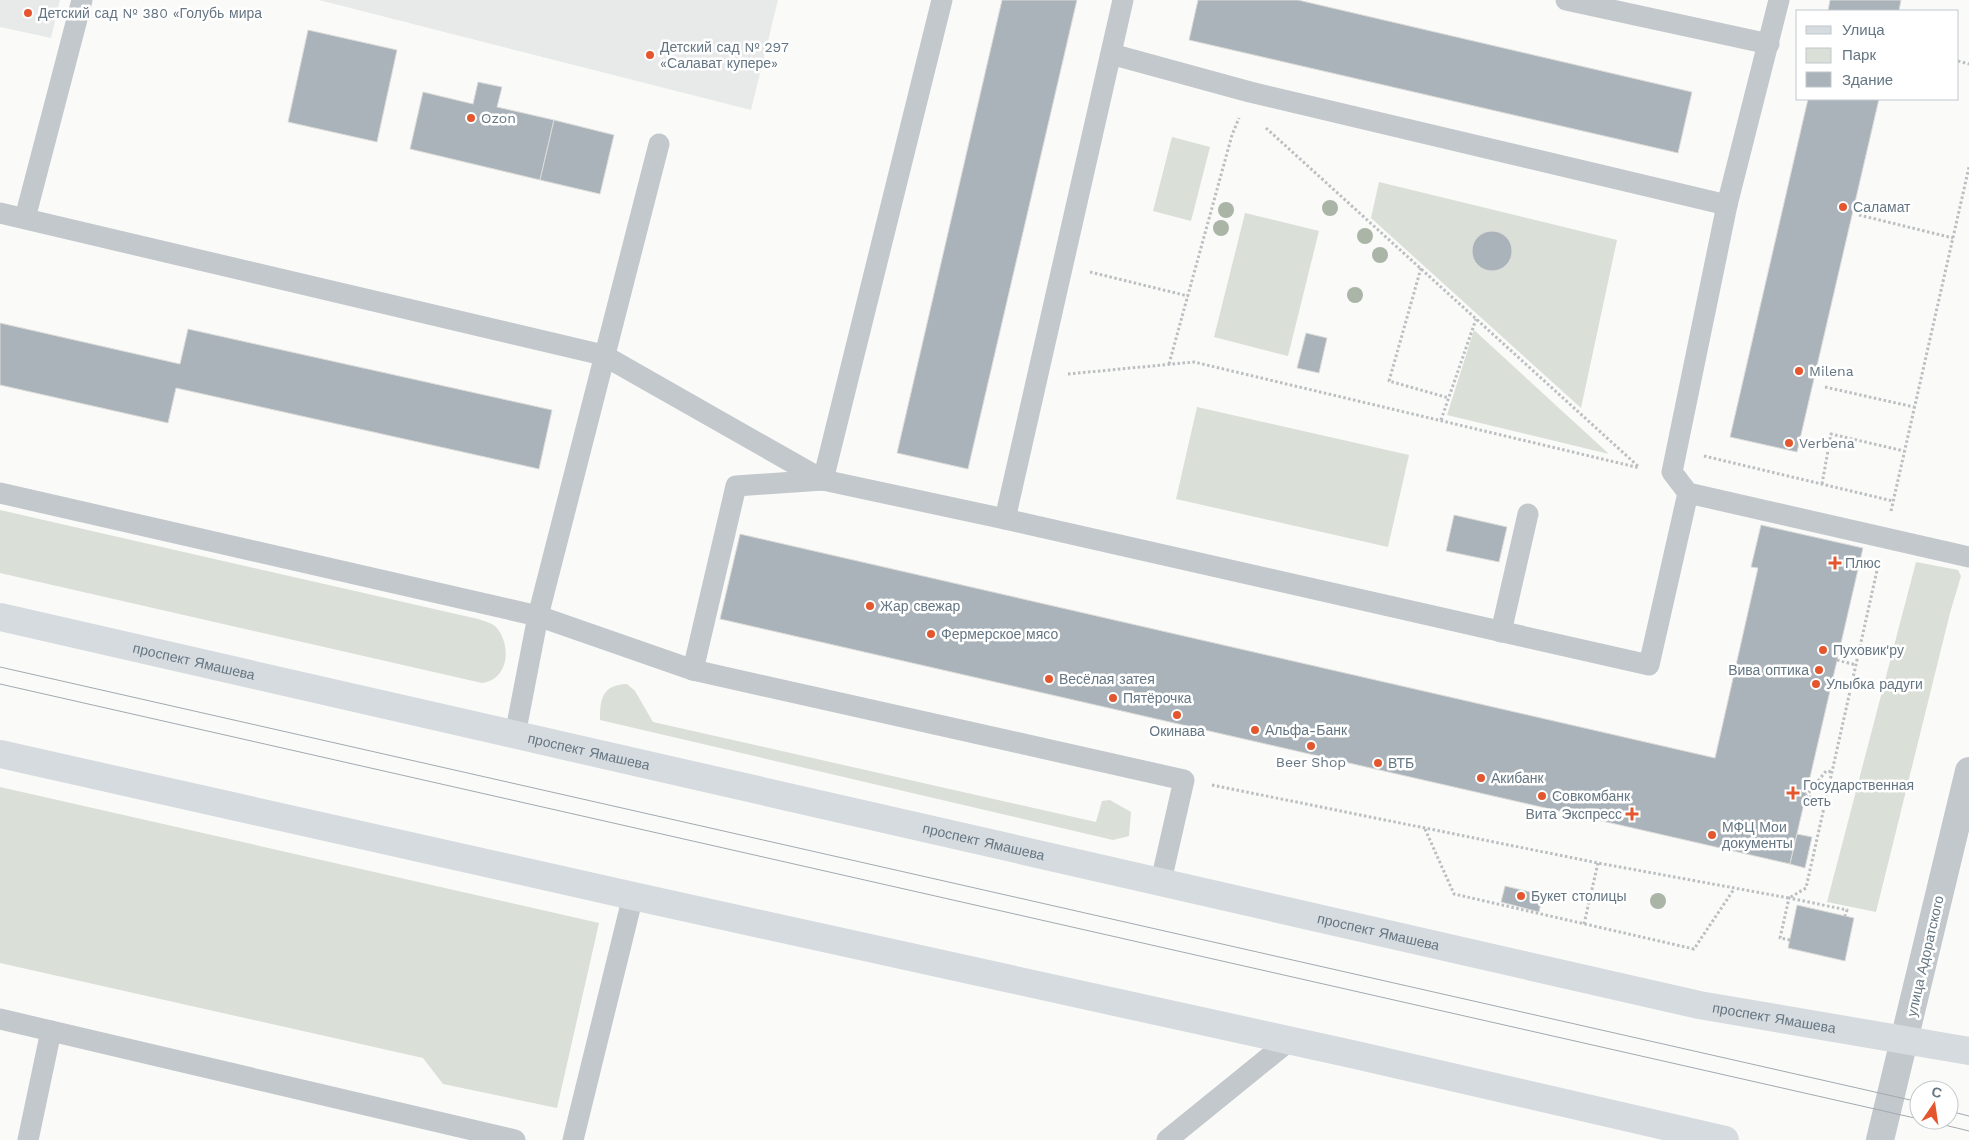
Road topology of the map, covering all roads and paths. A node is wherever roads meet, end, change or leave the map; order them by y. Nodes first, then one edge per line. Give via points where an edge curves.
1 (82, 0) edge
2 (942, 0) edge
3 (1123, 0) edge
4 (1566, 0) edge
5 (1779, 0) edge
6 (1648, 9) edge
7 (1769, 44) junction
8 (1111, 54) junction
9 (1250, 92) junction
10 (659, 144) dead end
11 (1969, 167) edge
12 (1727, 205) junction
13 (0, 213) edge
14 (1859, 215) dead end
15 (25, 218) junction
16 (1953, 238) junction
17 (1063, 265) junction
18 (1421, 268) junction
19 (1188, 296) junction
20 (1476, 319) junction
21 (604, 355) junction
22 (1170, 364) junction
23 (1037, 377) junction
24 (1826, 387) dead end
25 (1449, 398) junction
26 (1914, 407) junction
27 (1441, 420) junction
28 (1676, 449) junction
29 (1904, 452) junction
30 (1640, 468) junction
31 (1672, 472) junction
32 (824, 480) junction
33 (1822, 484) junction
34 (0, 493) edge
35 (1688, 493) junction
36 (1893, 501) junction
37 (1528, 514) dead end
38 (1005, 519) junction
39 (1884, 537) junction
40 (1969, 557) edge
41 (538, 616) junction
42 (0, 617) edge
43 (1501, 632) junction
44 (1837, 660) dead end
45 (1856, 665) junction
46 (693, 670) junction
47 (1833, 680) dead end
48 (1852, 684) junction
49 (515, 735) junction
50 (0, 754) edge
51 (1969, 771) edge
52 (1833, 772) junction
53 (1184, 780) junction
54 (1826, 800) junction
55 (1425, 828) junction
56 (1598, 863) junction
57 (1161, 881) junction
58 (1734, 889) junction
59 (633, 896) junction
60 (1789, 898) junction
61 (1845, 916) dead end
62 (1584, 924) junction
63 (1790, 940) dead end
64 (0, 1019) edge
65 (51, 1031) junction
66 (1905, 1039) junction
67 (1289, 1040) junction
68 (1969, 1051) edge
69 (28, 1140) edge
70 (515, 1140) edge
71 (573, 1140) edge
72 (1167, 1140) edge
73 (1725, 1140) edge
74 (1880, 1140) edge

1 - 15 lane
2 - 32 lane
3 - 8 lane
4 - 6 lane
5 - 7 lane
6 - 7 lane
7 - 12 lane
8 - 9 lane
8 - 17 lane
9 - 12 lane
9 - 18 path via 1255,117
9 - 19 path via 1232,135
10 - 21 lane
11 - 16 path
12 - 28 lane
13 - 15 lane
14 - 16 path
15 - 21 lane
16 - 26 path
17 - 19 path
17 - 23 lane
18 - 20 path
18 - 25 path via 1389,381
19 - 22 path
20 - 25 path
20 - 30 path
21 - 32 lane
21 - 41 lane
22 - 23 path
22 - 27 path via 1194,362
23 - 38 lane
24 - 26 path
25 - 27 path
26 - 29 path
27 - 30 path
28 - 31 lane
28 - 33 path
29 - 33 path via 1831,434
29 - 36 path
30 - 31 path
31 - 35 lane
32 - 38 lane
32 - 46 lane via 736,486
33 - 36 path
34 - 41 lane
35 - 39 lane
35 - 43 lane via 1649,665
36 - 39 path
37 - 43 lane
38 - 43 lane
39 - 40 lane
39 - 45 path
41 - 46 lane
41 - 49 lane
42 - 49 main road, проспект Ямашева
44 - 45 path
45 - 48 path
46 - 53 lane
47 - 48 path
48 - 52 path
49 - 57 main road, проспект Ямашева
50 - 59 main road
51 - 66 street, улица Адоратского
52 - 54 path
52 - 54 path via 1826,771 1806,796
53 - 55 path
53 - 57 lane
54 - 60 path via 1806,888
55 - 56 path
55 - 62 path via 1454,894
56 - 58 path
56 - 62 path
57 - 66 main road, проспект Ямашева via 1699,1005
58 - 60 path
58 - 62 path via 1694,948
59 - 67 main road
59 - 71 lane
60 - 61 path via 1847,910
60 - 63 path via 1780,938
64 - 65 lane
65 - 69 lane
65 - 70 lane
66 - 68 main road, проспект Ямашева
66 - 74 street, улица Адоратского
67 - 72 lane
67 - 73 main road

